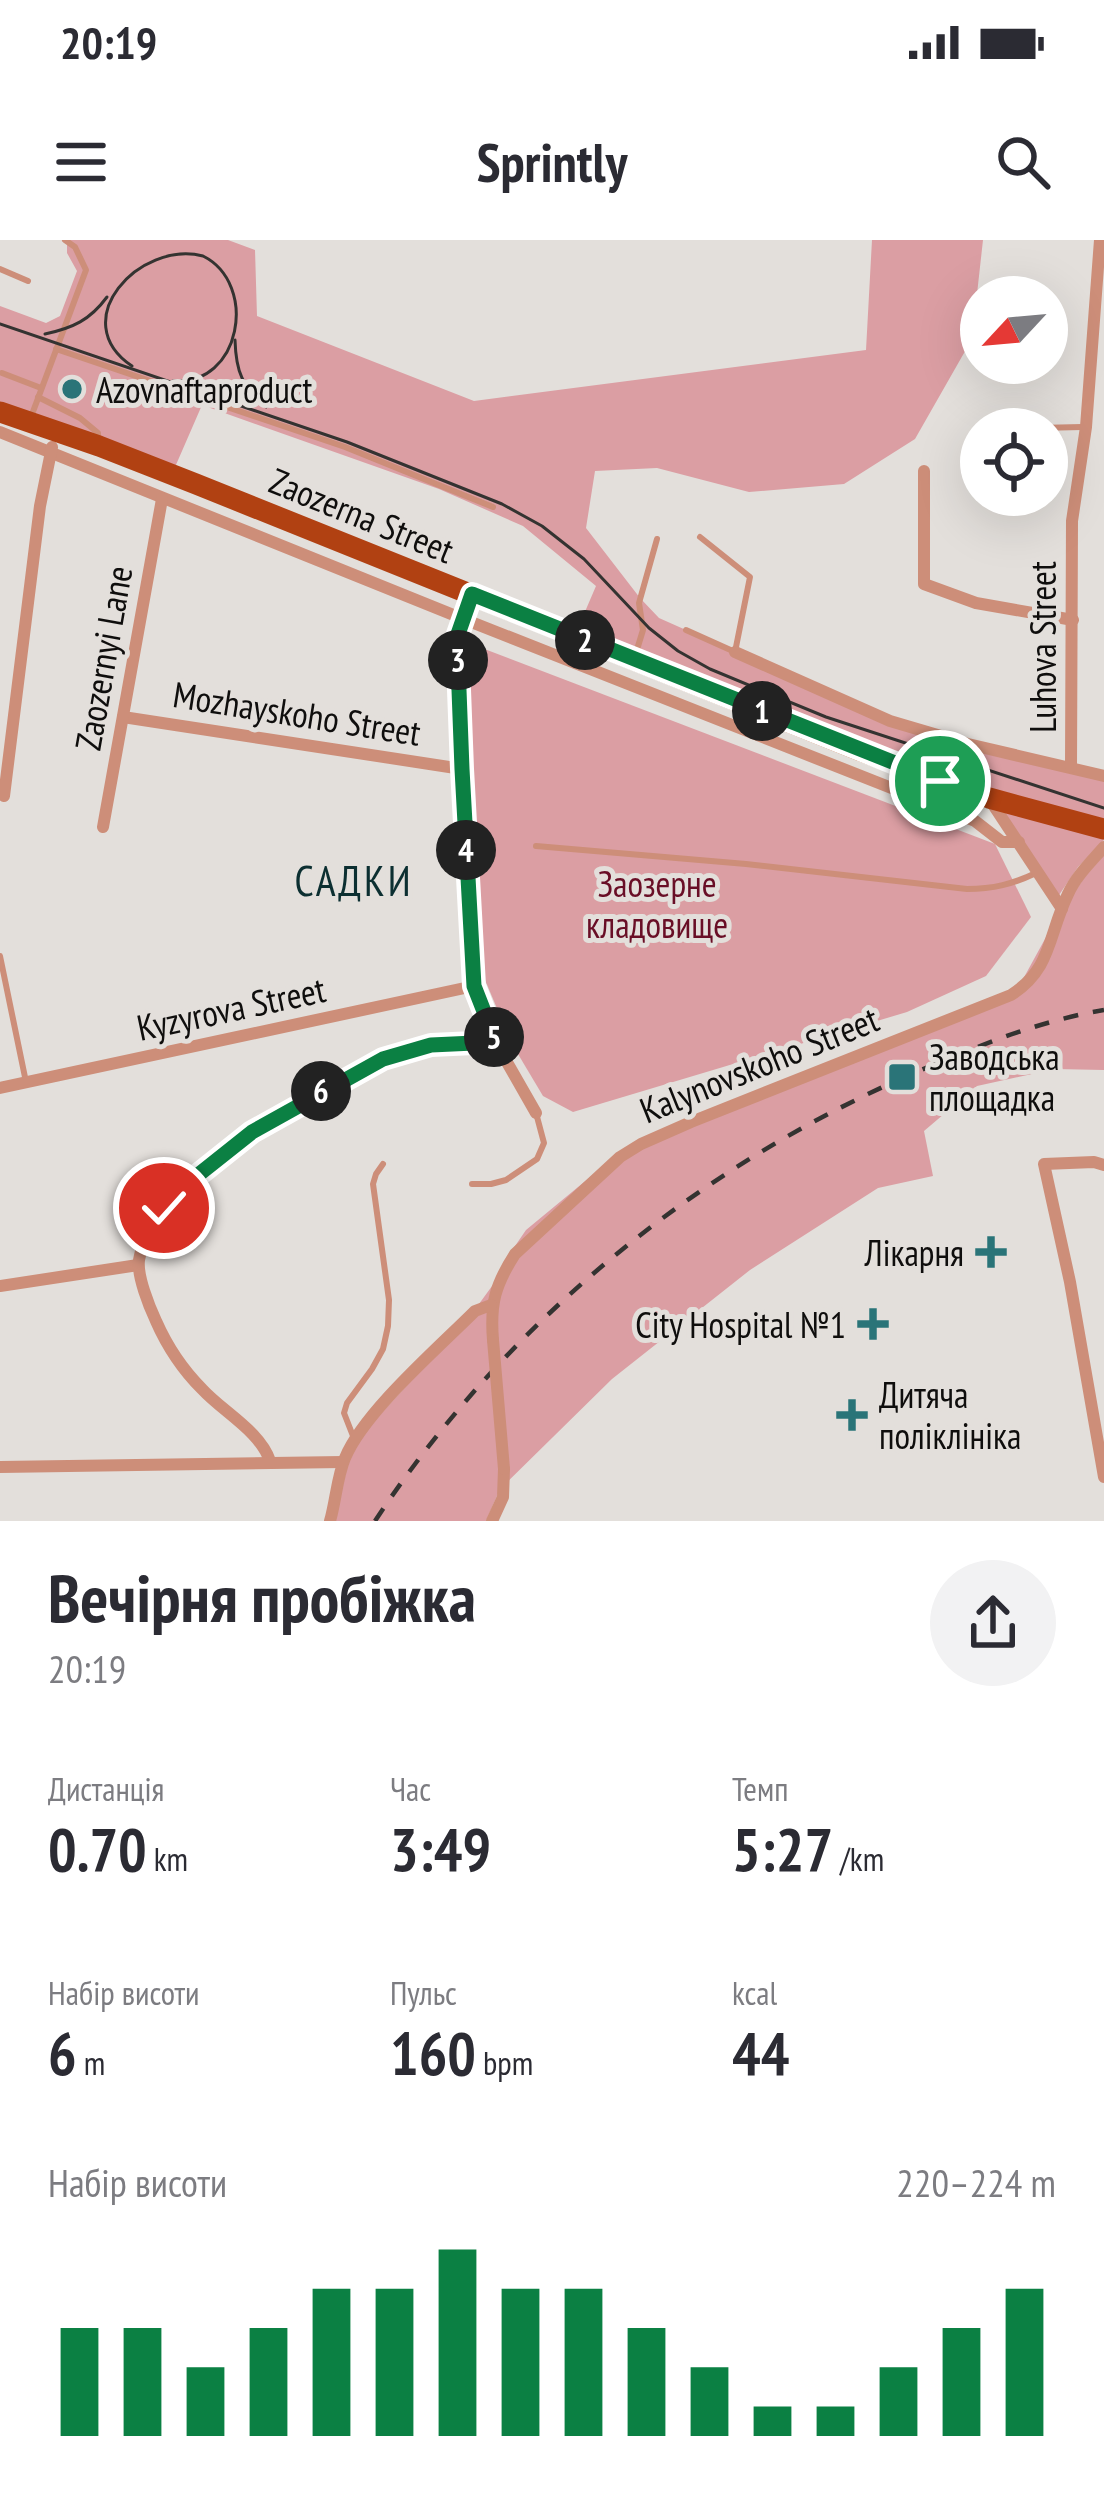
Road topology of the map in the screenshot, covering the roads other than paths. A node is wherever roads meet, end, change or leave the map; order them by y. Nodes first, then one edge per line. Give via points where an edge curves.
1 (65, 240) edge
2 (1100, 240) edge
3 (0, 268) edge
4 (28, 281) dead end
5 (56, 349) junction
6 (2, 373) edge
7 (40, 393) junction
8 (0, 412) edge
9 (29, 422) junction
10 (1068, 427) edge
11 (1086, 427) junction
12 (0, 432) edge
13 (54, 441) junction
14 (99, 446) junction
15 (924, 472) dead end
16 (162, 499) junction
17 (493, 506) dead end
18 (700, 537) dead end
19 (657, 538) dead end
20 (472, 594) junction
21 (461, 619) junction
22 (1072, 620) junction
23 (686, 630) dead end
24 (736, 652) junction
25 (634, 659) junction
26 (123, 717) junction
27 (1071, 767) junction
28 (462, 769) junction
29 (1104, 776) edge
30 (4, 796) dead end
31 (989, 798) junction
32 (103, 826) dead end
33 (1104, 829) edge
34 (1019, 842) junction
35 (536, 846) dead end
36 (1104, 847) edge
37 (1040, 871) junction
38 (1062, 909) junction
39 (0, 956) edge
40 (474, 986) junction
41 (496, 1042) junction
42 (26, 1082) junction
43 (0, 1088) edge
44 (536, 1113) joint
45 (383, 1164) dead end
46 (1104, 1165) edge
47 (472, 1184) dead end
48 (138, 1265) junction
49 (0, 1286) edge
50 (491, 1305) junction
51 (354, 1440) junction
52 (269, 1461) junction
53 (343, 1462) junction
54 (0, 1467) edge
55 (1104, 1477) edge
56 (330, 1521) edge
57 (492, 1521) edge

1 - 5 lane via 86,270
2 - 11 street, Luhova Street
3 - 4 lane
5 - 7 lane
5 - 17 lane
6 - 7 lane
7 - 9 lane
7 - 14 lane via 98,433
8 - 9 main road, Zaozerna Street
9 - 13 main road, Zaozerna Street
10 - 11 lane
11 - 22 street, Luhova Street via 1072,521
12 - 13 street
13 - 14 main road, Zaozerna Street
13 - 16 street
13 - 30 street
14 - 20 main road, Zaozerna Street
15 - 22 street via 924,584 976,603
16 - 21 street
16 - 26 street, Zaozernyi Lane
18 - 24 lane via 750,577
19 - 25 lane via 638,603 643,630
20 - 21 street
20 - 25 main road, Zaozerna Street
21 - 28 street
21 - 34 street via 975,821 1002,842
22 - 27 street, Luhova Street
23 - 24 lane
24 - 27 street via 890,721
25 - 31 main road, Zaozerna Street
26 - 28 street, Mozhayskoho Street
26 - 32 street, Zaozernyi Lane
27 - 29 street
28 - 40 street
31 - 33 main road, Zaozerna Street
31 - 34 street
34 - 37 street
35 - 37 lane via 967,889 1014,884
36 - 38 street, Kalynovskoho Street
37 - 38 street
38 - 50 street, Kalynovskoho Street via 1042,965 1011,995 620,1157 515,1254
39 - 42 lane
40 - 41 street
40 - 42 street, Kyzyrova Street
41 - 44 street
41 - 48 street via 394,1054 252,1132 164,1208
42 - 43 street, Kyzyrova Street
44 - 47 lane via 544,1143 537,1159 506,1180
45 - 51 lane via 373,1184 388,1326 344,1413
46 - 55 street via 1044,1164
48 - 49 street
48 - 52 street via 177,1358 262,1443
50 - 51 street via 475,1311
50 - 57 street, Kalynovskoho Street, bridge via 505,1488
51 - 53 street
52 - 53 street
52 - 54 street
53 - 56 street

